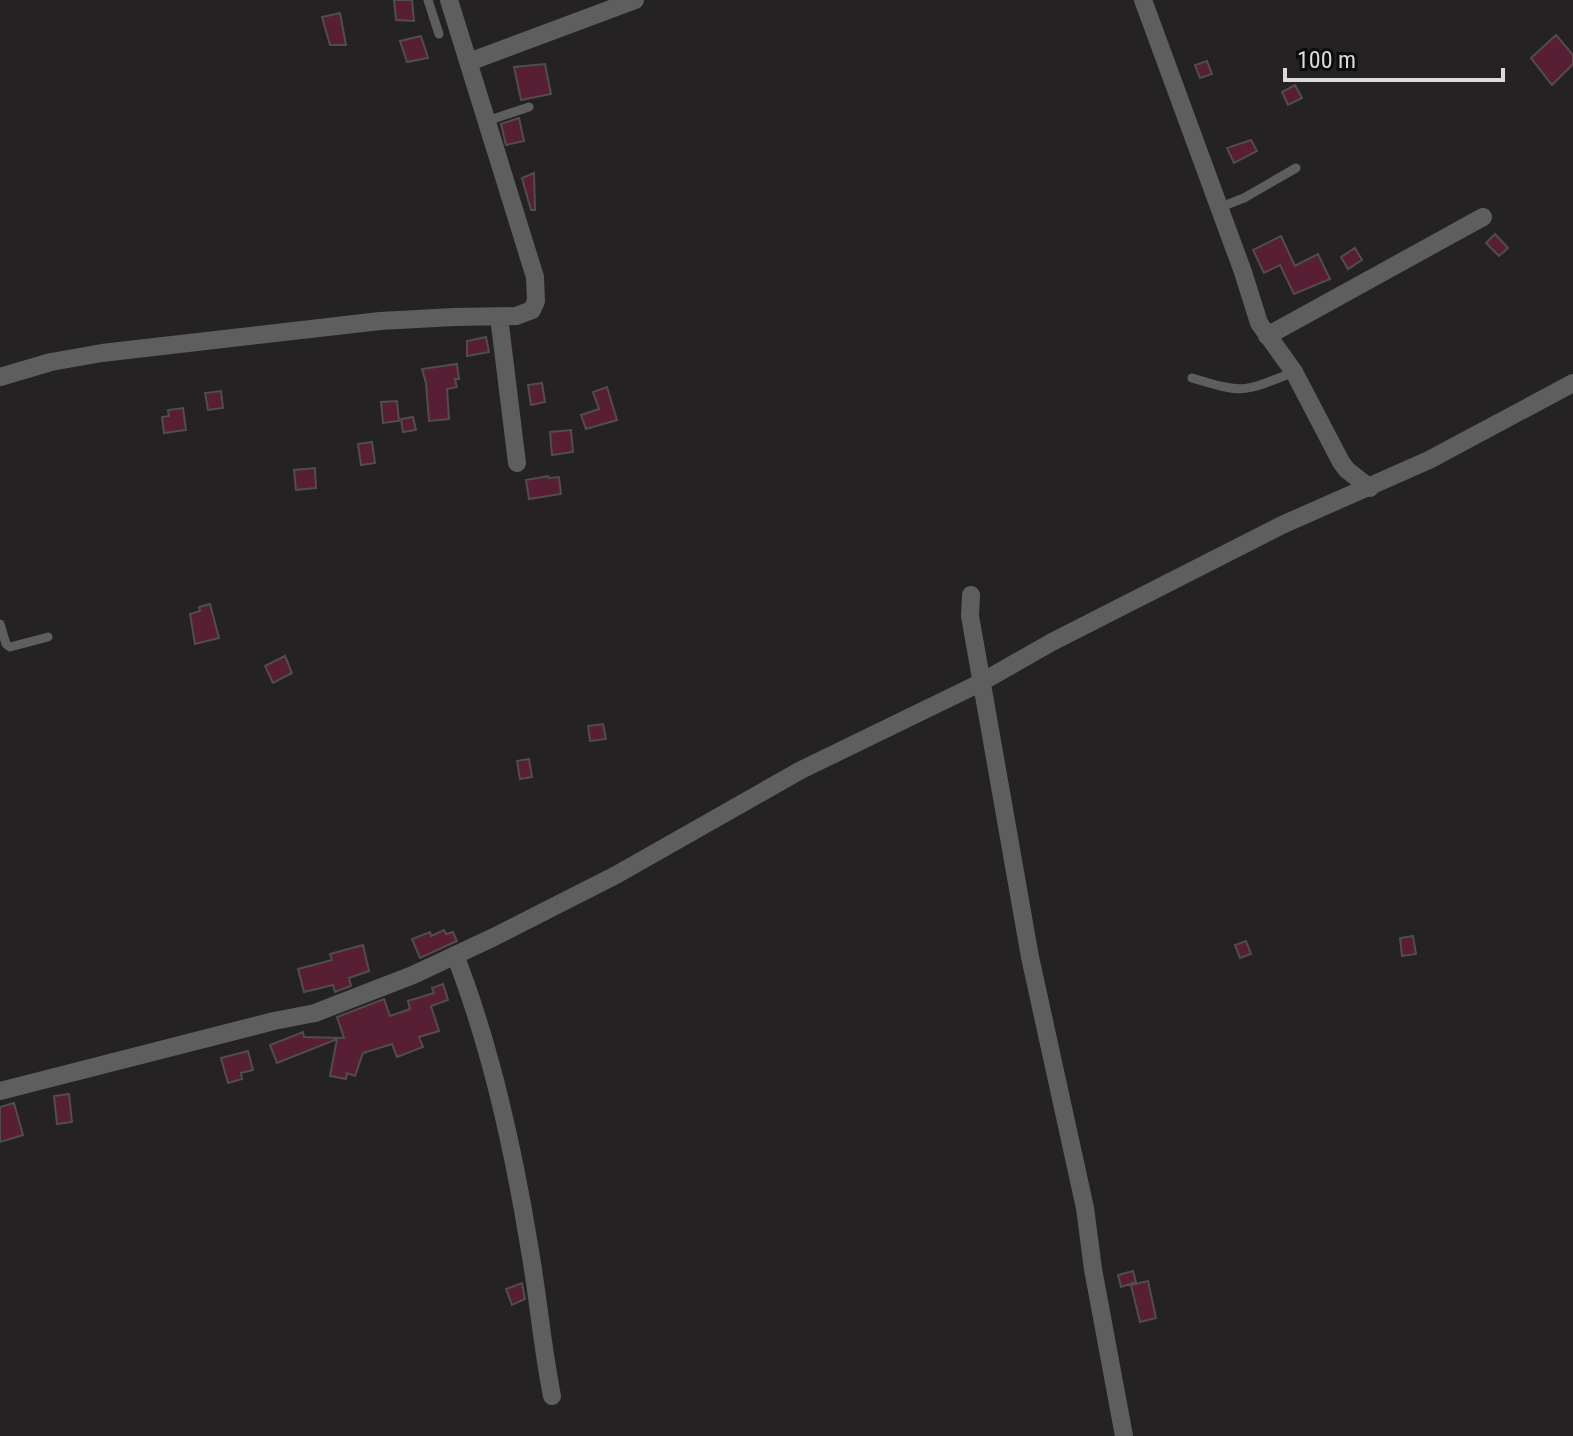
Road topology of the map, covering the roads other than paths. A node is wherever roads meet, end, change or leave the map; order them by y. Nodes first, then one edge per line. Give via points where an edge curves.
1 (428, 0) edge
2 (449, 0) edge
3 (635, 0) edge
4 (1143, 0) edge
5 (439, 34) dead end
6 (469, 62) junction
7 (529, 107) dead end
8 (487, 121) junction
9 (1296, 168) dead end
10 (1218, 208) junction
11 (1483, 217) dead end
12 (499, 317) junction
13 (1267, 336) junction
14 (1294, 372) junction
15 (0, 377) edge
16 (1192, 378) dead end
17 (1573, 383) edge
18 (517, 463) dead end
19 (1370, 488) junction
20 (971, 595) dead end
21 (0, 624) edge
22 (48, 637) dead end
23 (980, 683) junction
24 (455, 955) junction
25 (0, 1091) edge
26 (552, 1396) dead end
27 (1124, 1436) edge

1 - 5 lane
2 - 6 street
3 - 6 street
4 - 10 street
6 - 8 street
7 - 8 lane
8 - 12 street via 537,290 532,310
9 - 10 lane
10 - 13 street
11 - 13 street
12 - 15 street via 380,321 102,353
12 - 18 street
13 - 14 street
14 - 16 lane via 1234,391
14 - 19 street via 1341,462
17 - 19 street
19 - 23 street via 1229,552
20 - 23 street
21 - 22 lane via 10,647
23 - 24 street via 801,770 616,875
23 - 27 street via 1030,957 1085,1208
24 - 25 street via 303,1017
24 - 26 street via 482,1029 499,1098 529,1242

